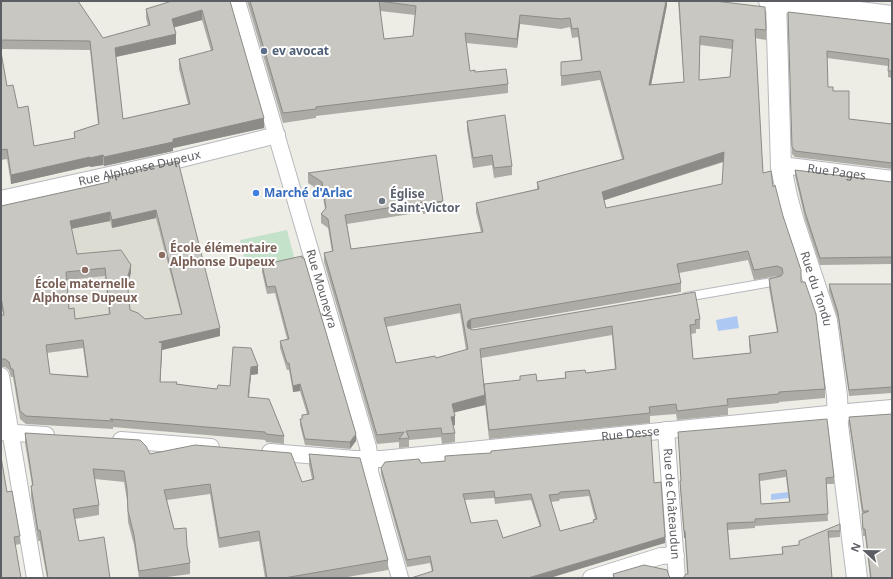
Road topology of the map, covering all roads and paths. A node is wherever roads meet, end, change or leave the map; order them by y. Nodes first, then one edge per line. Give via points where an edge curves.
1 (238, 1) edge
2 (774, 1) edge
3 (892, 16) edge
4 (277, 135) junction
5 (781, 167) junction
6 (892, 179) edge
7 (1, 199) edge
8 (778, 282) edge
9 (676, 299) edge
10 (1, 376) edge
11 (892, 408) edge
12 (838, 413) junction
13 (666, 430) junction
14 (6, 432) edge
15 (61, 436) edge
16 (106, 439) edge
17 (222, 448) edge
18 (254, 451) edge
19 (370, 460) junction
20 (676, 555) junction
21 (35, 578) edge
22 (400, 578) edge
23 (591, 578) edge
24 (677, 578) edge
25 (857, 578) edge

1 - 4 street, Rue Mouneyra
2 - 3 street
2 - 5 street, Rue du Tondu
4 - 7 street, Rue Alphonse Dupeux
4 - 19 street, Rue Mouneyra
5 - 6 street, Rue Pages
5 - 12 street, Rue du Tondu via 808,275 827,321
8 - 9 lane
10 - 14 street
11 - 12 street, Rue Desse
12 - 13 street, Rue Desse
12 - 25 street, Rue du Tondu
13 - 19 street, Rue Desse
13 - 20 street, Rue de Châteaudun
14 - 15 street
14 - 21 street
16 - 17 street
18 - 19 street, Rue Desse
19 - 22 street, Rue Mouneyra via 370,472
20 - 23 street via 661,556
20 - 24 street, Rue de Châteaudun

